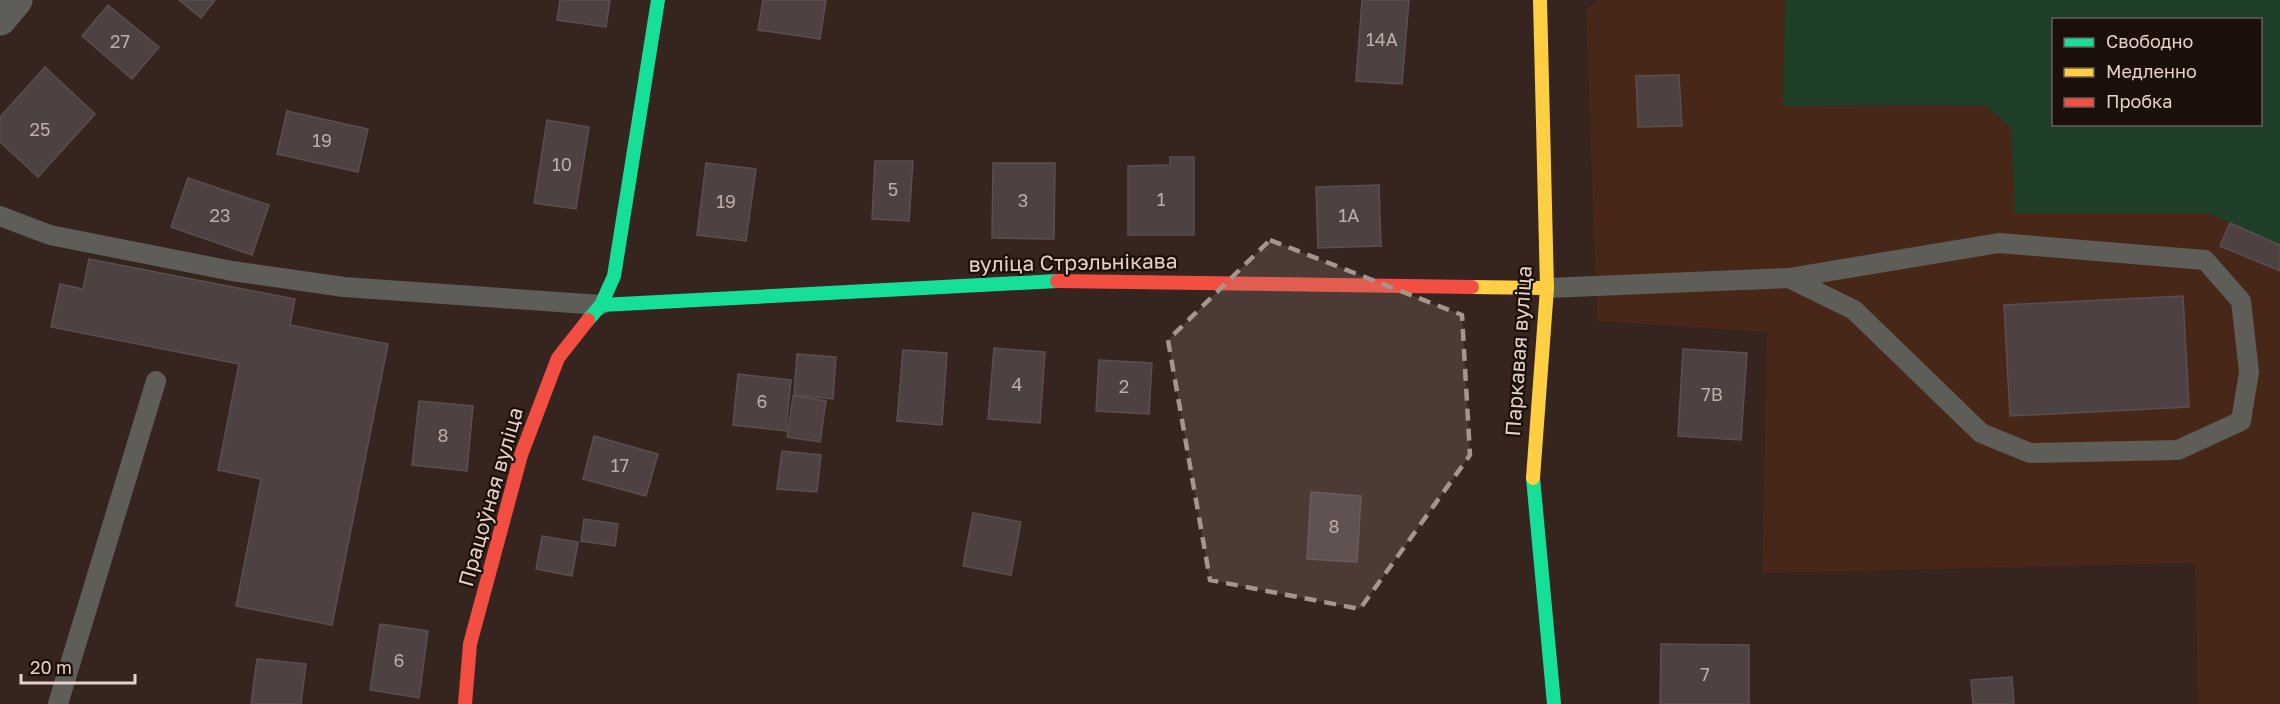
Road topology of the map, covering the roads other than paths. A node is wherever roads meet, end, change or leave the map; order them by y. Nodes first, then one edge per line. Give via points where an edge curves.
1 (16, 0) edge
2 (658, 0) edge
3 (1540, 0) edge
4 (0, 19) edge
5 (0, 216) edge
6 (1789, 278) junction
7 (1547, 288) junction
8 (601, 305) junction
9 (156, 381) dead end
10 (58, 704) edge
11 (465, 704) edge
12 (1554, 704) edge

1 - 4 street
2 - 8 street, Працоўная вуліца via 614,276
3 - 7 street, Паркавая вуліца
5 - 8 lane via 50,235 232,271 344,287
6 - 6 lane via 1999,243 2205,260 2241,301 2249,372 2241,421 2178,450 2030,453 1981,433 1854,310
6 - 7 lane
7 - 8 street, вуліца Стрэльнікава via 1072,280
7 - 12 street, Паркавая вуліца via 1532,466
8 - 11 street, Працоўная вуліца via 558,358 521,455 470,644
9 - 10 lane

